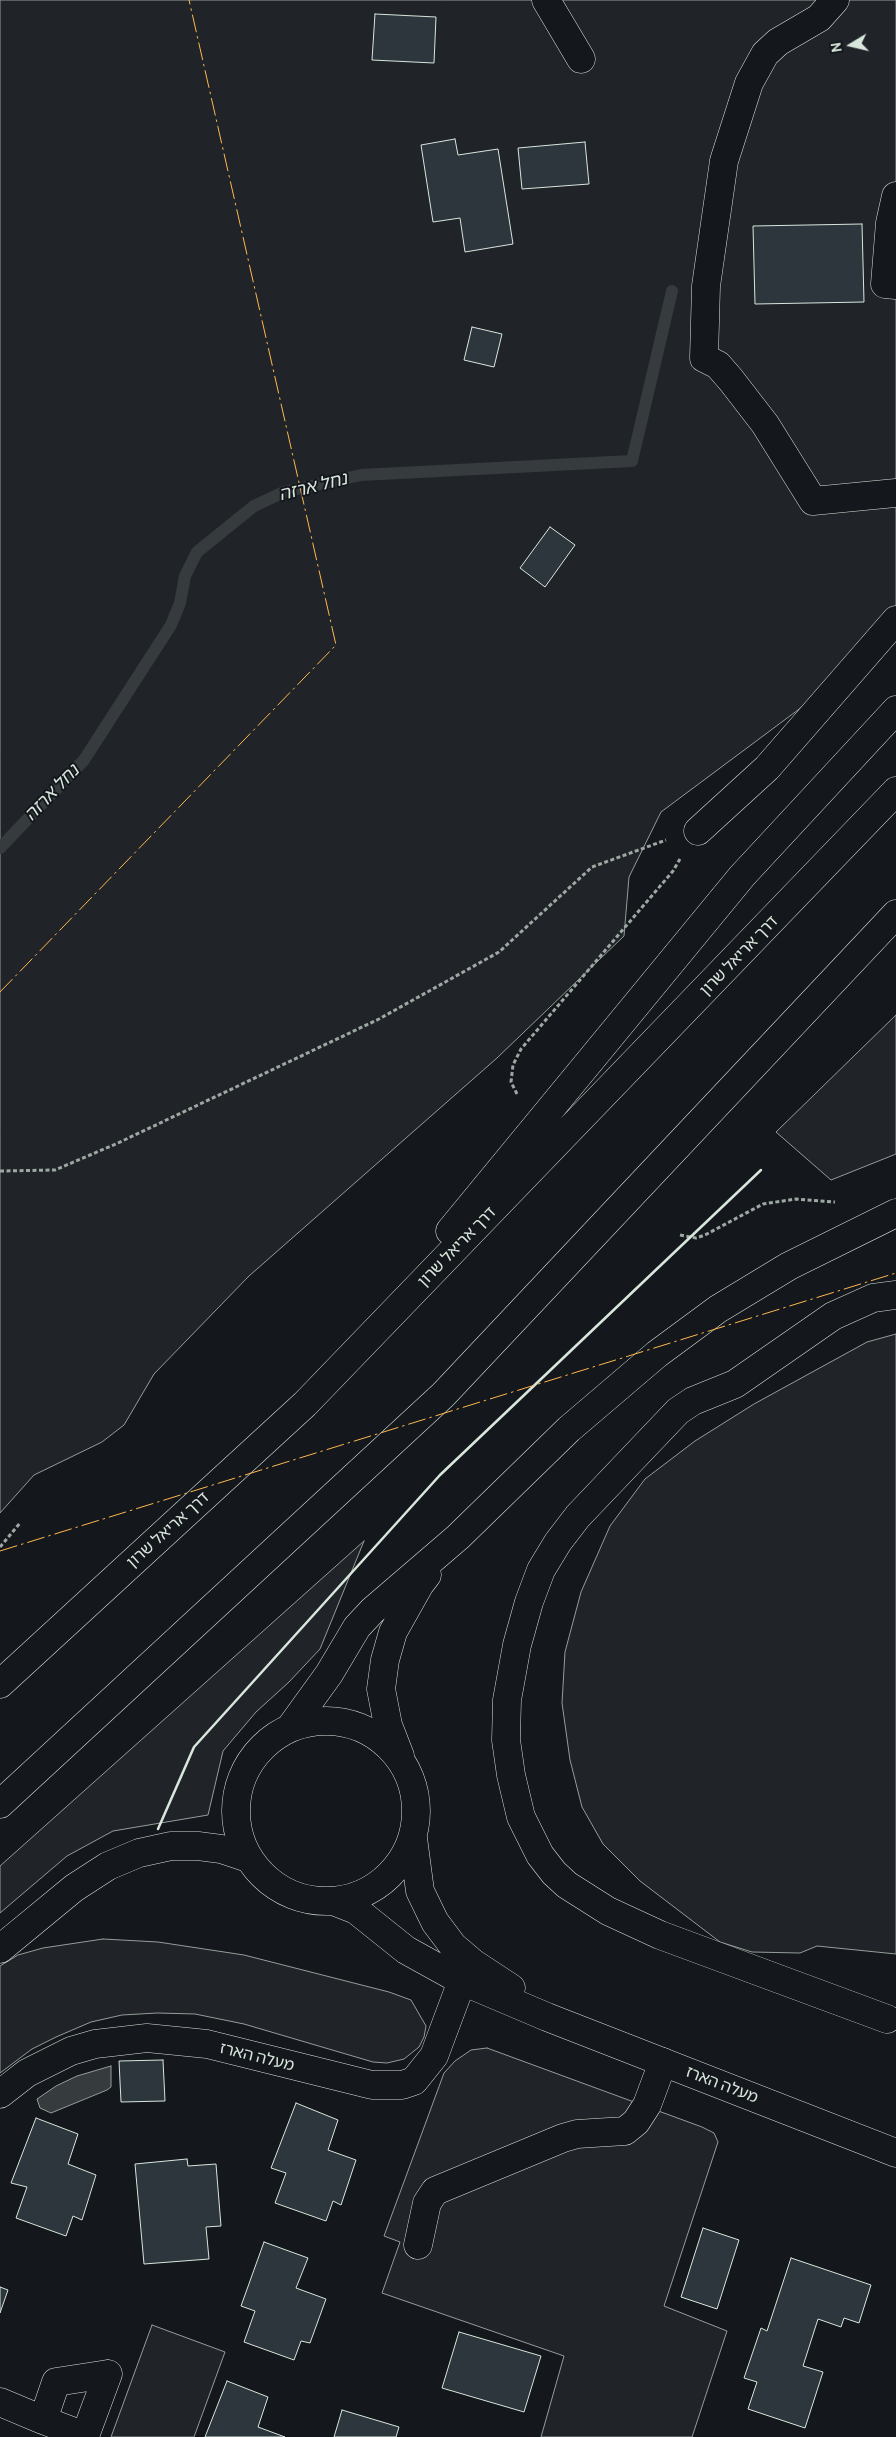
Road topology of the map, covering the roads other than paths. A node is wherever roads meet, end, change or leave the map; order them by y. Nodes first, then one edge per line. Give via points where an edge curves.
1 (546, 0) edge
2 (835, 0) edge
3 (581, 59) dead end
4 (896, 196) edge
5 (896, 285) edge
6 (896, 493) edge
7 (896, 620) edge
8 (896, 710) edge
9 (896, 791) edge
10 (698, 831) road end
11 (896, 914) edge
12 (896, 1213) edge
13 (896, 1295) edge
14 (299, 1410) junction
15 (458, 1537) junction
16 (0, 1684) edge
17 (290, 1728) junction
18 (402, 1762) junction
19 (0, 1804) edge
20 (413, 1838) junction
21 (248, 1858) junction
22 (333, 1901) junction
23 (0, 1949) edge
24 (462, 1981) junction
25 (547, 2016) junction
26 (887, 2019) dead end
27 (663, 2062) junction
28 (0, 2094) edge
29 (896, 2153) edge
30 (418, 2244) dead end
31 (0, 2402) edge
32 (44, 2420) dead end

1 - 3 main road
2 - 6 main road via 819,18 778,42 765,54 749,83 723,171 706,286 704,358 718,365 765,424 813,501
4 - 5 main road via 885,284
7 - 10 main road via 767,768
8 - 14 main road via 742,876
9 - 14 main road, דרך אריאל שרון
11 - 19 main road via 443,1395
12 - 15 main road via 789,1266 718,1309 657,1354 569,1429
13 - 26 main road via 873,1298 833,1316 736,1384 678,1411 578,1516 541,1570 528,1602 507,1700 506,1724 511,1775 521,1817 540,1855 567,1885 608,1911 660,1935
14 - 16 main road, דרך אריאל שרון
15 - 17 main road via 357,1627 329,1674
15 - 18 main road via 420,1584 393,1632 385,1660 381,1689 388,1725
17 - 18 main road via 314,1721 340,1721 364,1728 386,1742
17 - 21 main road via 268,1741 251,1760 240,1783 236,1815 238,1834
18 - 20 main road via 413,1786 417,1812
20 - 22 main road via 403,1859 389,1876 371,1890 350,1899
20 - 25 main road, מעלה הארז via 420,1891 439,1928 453,1946
21 - 22 main road via 264,1878 283,1891 304,1899
21 - 23 main road via 198,1846 171,1846 139,1853 108,1866 74,1888
22 - 24 main road, מעלה הארז via 356,1910 406,1950
24 - 25 main road, מעלה הארז
24 - 28 main road, מעלה הארז via 434,2056 414,2080 402,2085 372,2085 207,2044 147,2038 95,2044 71,2051 27,2072
25 - 27 main road, מעלה הארז
27 - 29 main road, מעלה הארז
27 - 30 main road via 647,2105 636,2122 625,2131 563,2138 434,2191 427,2203
31 - 32 main road

